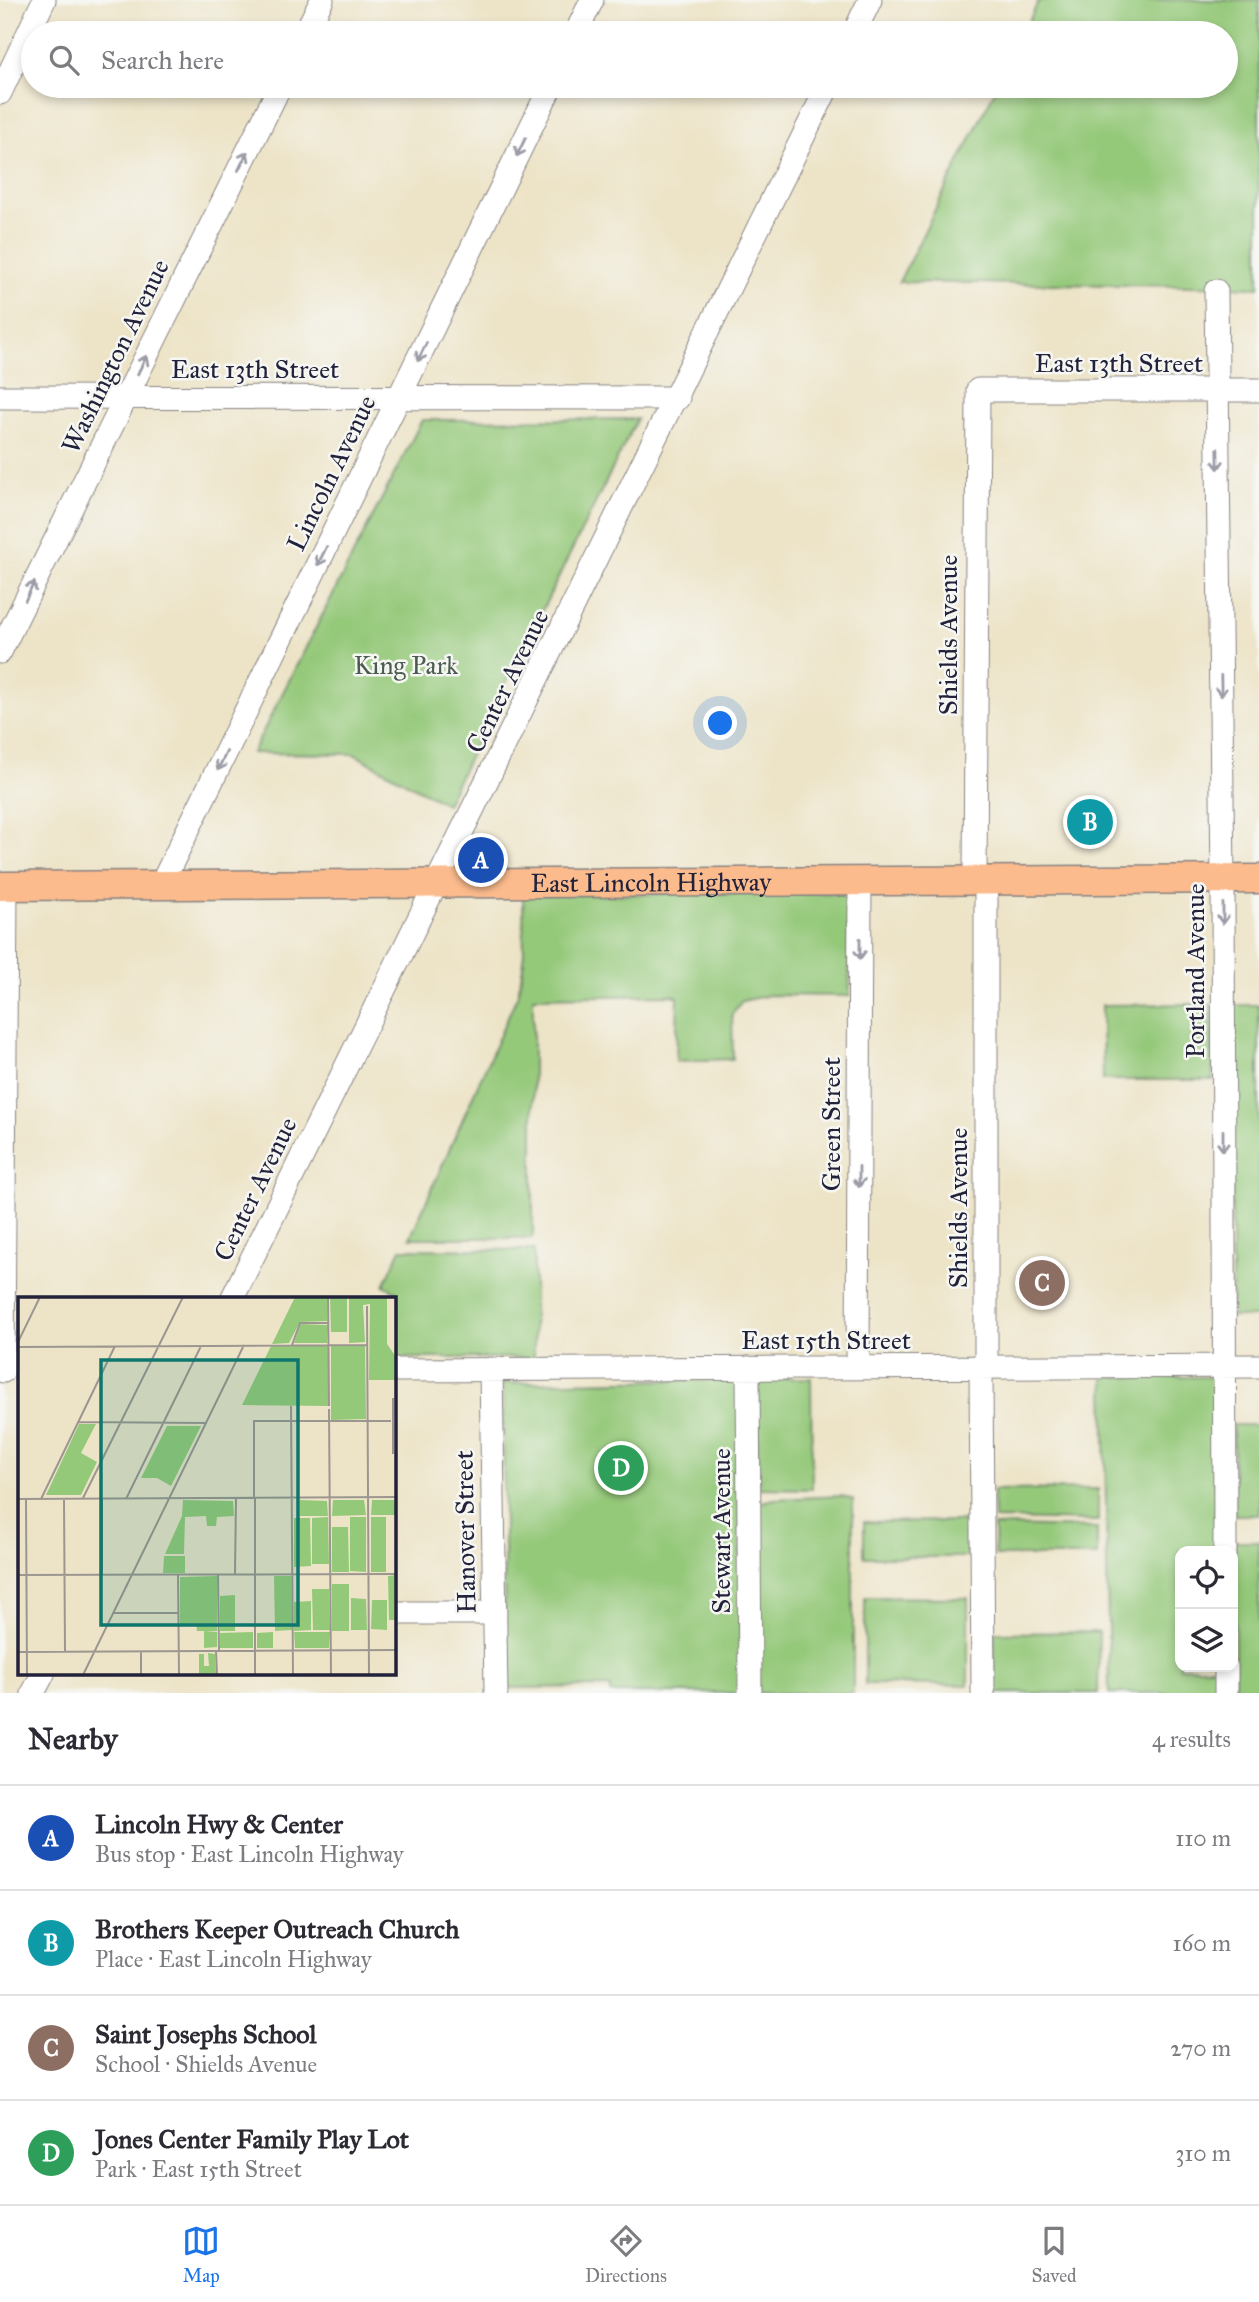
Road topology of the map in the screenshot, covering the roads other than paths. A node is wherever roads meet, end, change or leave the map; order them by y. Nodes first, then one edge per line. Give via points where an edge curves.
1 (44, 0) edge
2 (322, 0) edge
3 (593, 0) edge
4 (870, 0) edge
5 (34, 21) edge
6 (311, 21) edge
7 (582, 21) edge
8 (860, 21) edge
9 (21, 49) edge
10 (0, 93) edge
11 (273, 98) edge
12 (545, 98) edge
13 (822, 98) edge
14 (1216, 291) dead end
15 (978, 390) joint
16 (1259, 390) edge
17 (1217, 391) junction
18 (0, 397) edge
19 (126, 397) junction
20 (399, 397) junction
21 (678, 398) junction
22 (0, 652) edge
23 (1223, 879) junction
24 (1259, 879) edge
25 (981, 880) junction
26 (860, 881) junction
27 (438, 883) junction
28 (161, 885) junction
29 (3, 886) edge
30 (233, 1297) edge
31 (1224, 1366) junction
32 (1259, 1366) edge
33 (984, 1367) junction
34 (748, 1368) junction
35 (858, 1368) junction
36 (491, 1369) junction
37 (396, 1370) edge
38 (7, 1371) edge
39 (1225, 1546) edge
40 (396, 1613) edge
41 (495, 1613) junction
42 (1226, 1672) edge
43 (42, 1675) edge
44 (33, 1693) edge
45 (496, 1693) edge
46 (750, 1693) edge
47 (983, 1693) edge
48 (1226, 1693) edge

1 - 5 street
2 - 6 street
3 - 7 street
4 - 8 street
9 - 10 street
19 -> 11 street, Washington Avenue
12 -> 20 street, Lincoln Avenue
13 - 21 street, Center Avenue
14 - 17 street, Portland Avenue
15 - 17 street, East 13th Street
15 - 25 street, Shields Avenue
16 - 17 street, East 13th Street
17 -> 23 street, Portland Avenue
18 - 19 street, East 13th Street
19 - 20 street, East 13th Street
22 -> 19 street, Washington Avenue
20 - 21 street, East 13th Street
20 -> 28 street, Lincoln Avenue
21 - 27 street, Center Avenue
23 - 24 main road, East Lincoln Highway
23 - 25 main road, East Lincoln Highway
23 -> 31 street, Portland Avenue
25 - 26 main road, East Lincoln Highway
25 - 33 street, Shields Avenue
26 - 27 main road, East Lincoln Highway
26 -> 35 street, Green Street
27 - 28 main road, East Lincoln Highway
27 - 30 street, Center Avenue
28 - 29 main road, East Lincoln Highway
29 - 38 street
31 - 32 street, East 15th Street
31 - 33 street, East 15th Street
31 - 39 street, Portland Avenue
33 - 35 street, East 15th Street
33 - 47 street, Shields Avenue
34 - 35 street, East 15th Street
34 - 36 street, East 15th Street
34 - 46 street, Stewart Avenue
36 - 37 street, East 15th Street
36 - 41 street, Hanover Street
40 - 41 street
41 - 45 street, Hanover Street
42 - 48 street
43 - 44 street

